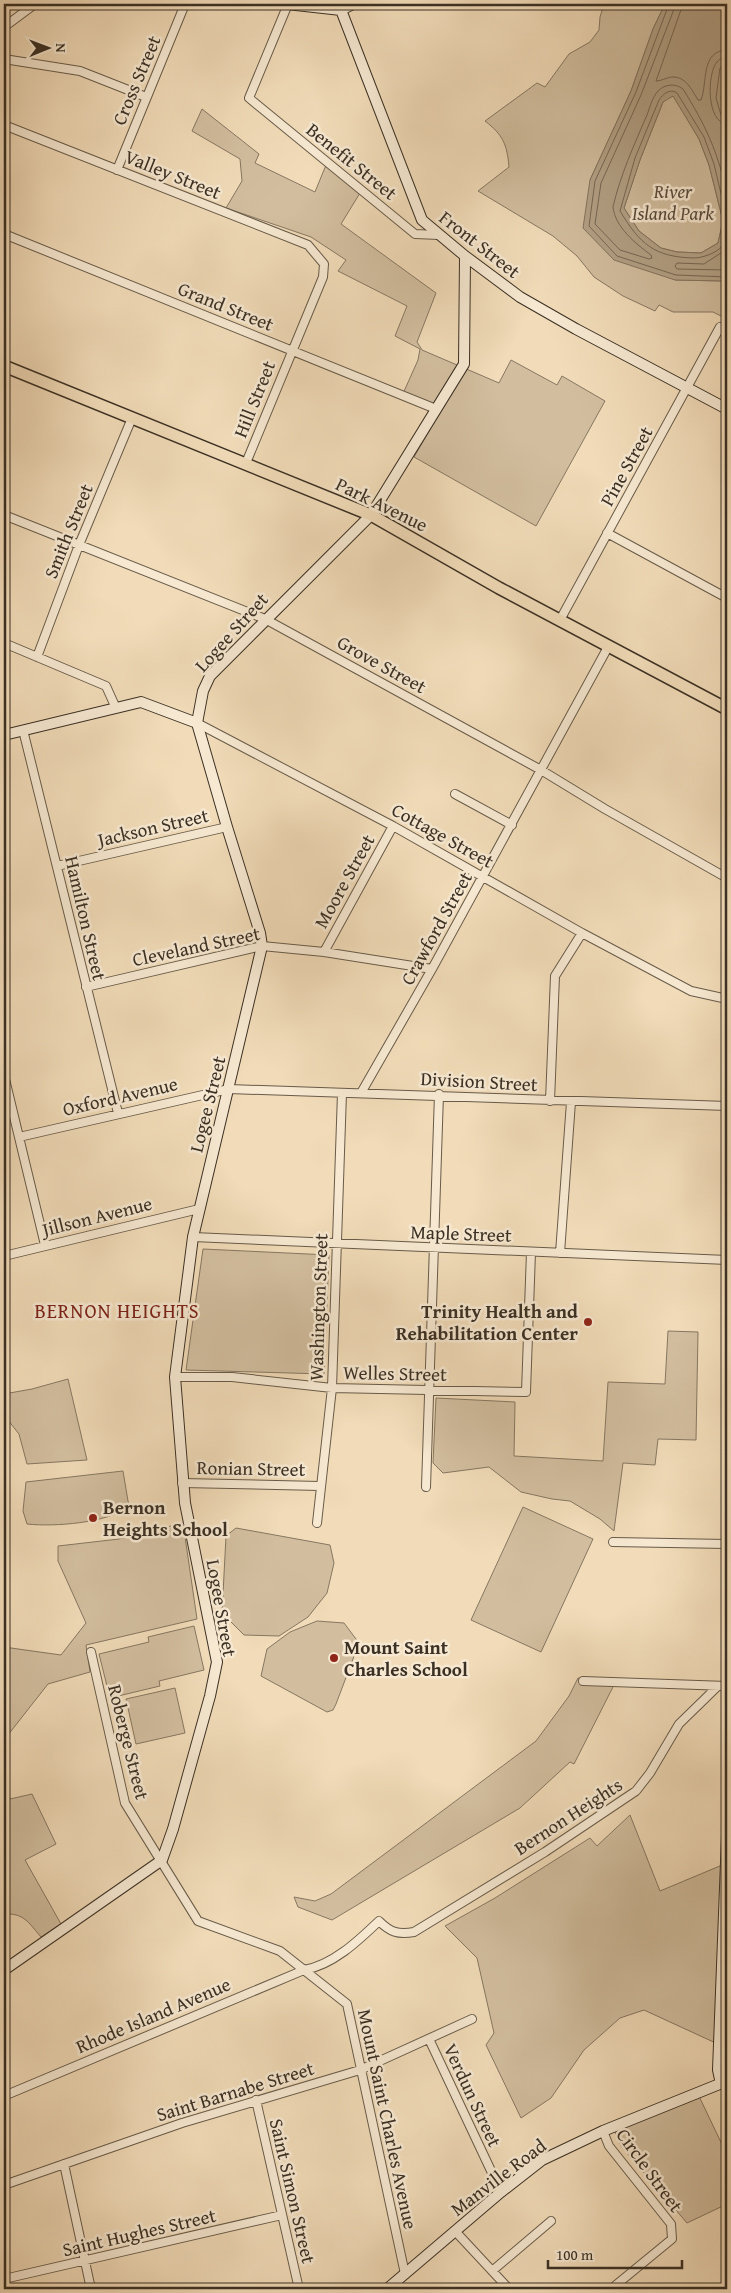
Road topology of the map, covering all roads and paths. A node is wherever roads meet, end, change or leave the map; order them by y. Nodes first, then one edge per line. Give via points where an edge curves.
1 (35, 4) edge
2 (186, 4) edge
3 (288, 4) edge
4 (353, 4) edge
5 (341, 7) edge
6 (4, 27) edge
7 (4, 59) edge
8 (146, 98) junction
9 (4, 125) edge
10 (117, 170) junction
11 (4, 234) edge
12 (439, 235) junction
13 (465, 256) junction
14 (324, 264) joint
15 (720, 327) dead end
16 (292, 350) junction
17 (4, 366) edge
18 (687, 387) junction
19 (436, 409) junction
20 (727, 409) edge
21 (132, 418) junction
22 (246, 463) junction
23 (371, 514) junction
24 (4, 515) edge
25 (608, 533) junction
26 (79, 546) junction
27 (727, 598) edge
28 (265, 619) junction
29 (560, 620) junction
30 (4, 643) edge
31 (608, 647) junction
32 (37, 657) junction
33 (115, 706) junction
34 (726, 706) edge
35 (198, 722) junction
36 (23, 730) junction
37 (4, 735) edge
38 (541, 770) junction
39 (455, 794) dead end
40 (512, 825) junction
41 (393, 826) junction
42 (227, 827) junction
43 (57, 866) junction
44 (482, 877) junction
45 (727, 878) edge
46 (582, 933) junction
47 (262, 946) junction
48 (324, 952) junction
49 (432, 969) junction
50 (86, 987) junction
51 (727, 999) edge
52 (4, 1075) edge
53 (229, 1088) junction
54 (342, 1093) junction
55 (362, 1093) junction
56 (439, 1094) junction
57 (550, 1101) junction
58 (571, 1102) junction
59 (727, 1106) edge
60 (118, 1113) junction
61 (19, 1137) junction
62 (199, 1208) junction
63 (193, 1238) junction
64 (338, 1244) junction
65 (45, 1245) junction
66 (436, 1248) junction
67 (531, 1252) junction
68 (560, 1253) junction
69 (4, 1256) edge
70 (727, 1260) edge
71 (175, 1377) junction
72 (332, 1388) junction
73 (431, 1390) junction
74 (182, 1484) junction
75 (320, 1486) junction
76 (426, 1487) dead end
77 (317, 1523) dead end
78 (613, 1542) dead end
79 (727, 1544) edge
80 (91, 1652) dead end
81 (583, 1681) dead end
82 (718, 1686) junction
83 (727, 1686) edge
84 (727, 1836) edge
85 (727, 1859) edge
86 (162, 1860) junction
87 (5, 1968) edge
88 (316, 1968) joint
89 (304, 1970) junction
90 (472, 2019) dead end
91 (429, 2039) junction
92 (360, 2070) junction
93 (724, 2083) edge
94 (4, 2096) edge
95 (256, 2100) junction
96 (602, 2131) junction
97 (64, 2164) junction
98 (4, 2185) edge
99 (501, 2192) junction
100 (282, 2216) junction
101 (551, 2221) dead end
102 (455, 2231) junction
103 (84, 2261) junction
104 (492, 2270) junction
105 (405, 2274) junction
106 (4, 2279) edge
107 (91, 2289) edge
108 (298, 2289) edge
109 (388, 2289) edge
110 (509, 2289) edge
111 (611, 2289) edge

1 - 6 street
2 - 8 street, Cross Street
3 - 5 street
3 - 12 street, Benefit Street via 249,98 415,234
4 - 5 street
5 - 12 street, Front Street via 422,220
7 - 8 street via 80,71
8 - 10 street, Cross Street
9 - 10 street, Valley Street
10 - 14 street, Valley Street via 308,245
11 - 16 street, Grand Street
12 - 13 street, Front Street
13 - 18 street, Front Street via 520,297
13 - 19 street, Logee Street via 464,364
14 - 16 street, Hill Street via 323,277
15 - 18 street, Pine Street
16 - 19 street, Grand Street
16 - 22 street, Hill Street
17 - 21 main road, Park Avenue
18 - 20 street, Front Street
18 - 25 street, Pine Street
19 - 23 street, Logee Street
21 - 22 main road, Park Avenue
21 - 26 street, Smith Street
22 - 23 main road, Park Avenue
23 - 28 street, Logee Street
23 - 29 main road, Park Avenue
24 - 26 street, Grove Street
25 - 27 street
25 - 29 street, Pine Street
26 - 28 street, Grove Street
26 - 32 street, Smith Street
28 - 35 street, Logee Street via 210,676 203,691
28 - 38 street, Grove Street
29 - 31 main road, Park Avenue
30 - 32 street
31 - 34 main road, Park Avenue
31 - 38 street, Crawford Street
32 - 33 street via 106,686
33 - 35 street, Cottage Street via 141,702
33 - 36 street
35 - 41 street, Cottage Street
35 - 42 street, Logee Street
36 - 37 street
36 - 43 street, Hamilton Street
38 - 40 street, Crawford Street
38 - 45 street, Grove Street
39 - 40 street
40 - 44 street, Crawford Street
41 - 44 street, Cottage Street
41 - 48 street, Moore Street
42 - 43 street, Jackson Street
42 - 47 street, Logee Street
43 - 50 street, Hamilton Street
44 - 46 street, Cottage Street
44 - 49 street, Crawford Street
46 - 51 street, Cottage Street via 690,991
46 - 57 street via 554,976
47 - 48 street, Cleveland Street
47 - 50 street, Cleveland Street
47 - 53 street, Logee Street
48 - 49 street, Cleveland Street
49 - 55 street, Crawford Street
50 - 60 street, Hamilton Street
52 - 61 street
53 - 54 street, Division Street
53 - 60 street, Oxford Avenue
53 - 62 street, Logee Street
54 - 55 street, Division Street
54 - 64 street, Washington Street
55 - 56 street, Division Street
56 - 57 street, Division Street
56 - 66 street
57 - 58 street, Division Street
58 - 59 street, Division Street
58 - 68 street
60 - 61 street, Oxford Avenue
61 - 65 street
62 - 63 street, Logee Street
62 - 65 street, Jillson Avenue
63 - 64 street, Maple Street
63 - 71 street, Logee Street
64 - 66 street, Maple Street
64 - 72 street, Washington Street
65 - 69 street, Jillson Avenue
66 - 67 street, Maple Street
66 - 73 street
67 - 68 street, Maple Street
67 - 73 street, Welles Street via 526,1392
68 - 70 street, Maple Street
71 - 72 street, Welles Street via 232,1377
71 - 74 street, Logee Street
72 - 73 street, Welles Street
72 - 75 street, Washington Street
73 - 76 street
74 - 75 street, Ronian Street
74 - 86 street, Logee Street via 217,1662 200,1734
75 - 77 street, Washington Street
78 - 79 street
80 - 86 street, Roberge Street via 124,1803
81 - 82 street
82 - 83 street
82 - 88 street, Bernon Heights via 679,1724 650,1773 622,1802 414,1932 389,1931 378,1921 357,1942
84 - 85 street
85 - 93 street via 718,2070
86 - 87 street
86 - 89 street, Mount Saint Charles Avenue via 198,1920 280,1951
88 - 89 street, Rhode Island Avenue
89 - 92 street, Mount Saint Charles Avenue via 347,2004
89 - 94 street, Rhode Island Avenue
90 - 91 street, Saint Barnabe Street
91 - 92 street, Saint Barnabe Street
91 - 99 street, Verdun Street
92 - 95 street, Saint Barnabe Street
92 - 105 street, Mount Saint Charles Avenue
93 - 96 street, Manville Road
95 - 97 street, Saint Barnabe Street
95 - 100 street, Saint Simon Street
96 - 99 street, Manville Road via 542,2160
96 - 111 street, Circle Street via 609,2146 671,2224 672,2239
97 - 98 street, Saint Barnabe Street
97 - 103 street
99 - 102 street, Manville Road
100 - 103 street, Saint Hughes Street
100 - 108 street, Saint Simon Street
101 - 104 street
102 - 104 street
102 - 105 street, Manville Road
103 - 106 street, Saint Hughes Street
103 - 107 street
104 - 110 street
105 - 109 street, Manville Road

